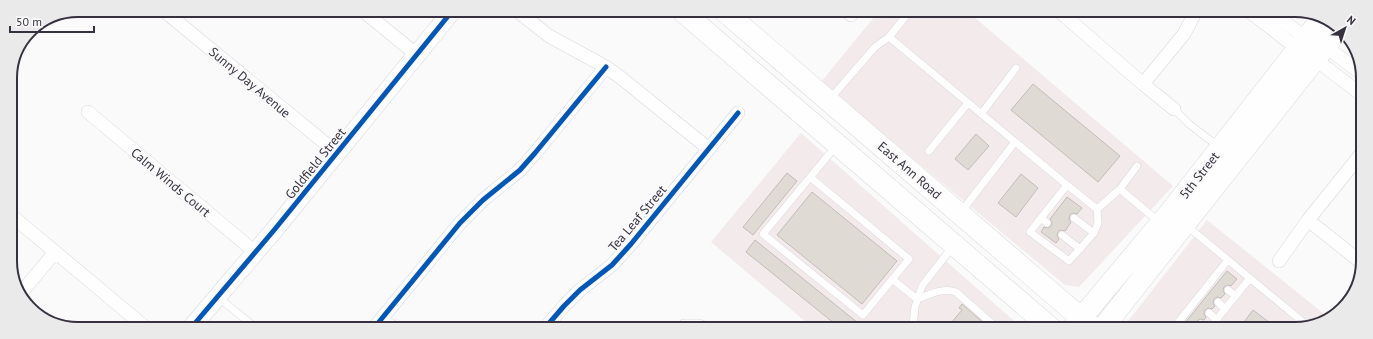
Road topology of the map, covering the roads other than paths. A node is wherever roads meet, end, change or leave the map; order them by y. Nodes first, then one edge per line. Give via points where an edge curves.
1 (171, 17) edge
2 (371, 17) edge
3 (447, 17) edge
4 (525, 17) edge
5 (689, 17) edge
6 (731, 17) edge
7 (905, 17) edge
8 (1066, 17) edge
9 (1193, 17) edge
10 (1259, 17) edge
11 (1277, 17) edge
12 (1320, 22) edge
13 (1325, 29) edge
14 (889, 37) junction
15 (1325, 38) edge
16 (1311, 48) junction
17 (417, 55) junction
18 (606, 67) junction
19 (1016, 68) dead end
20 (1355, 71) edge
21 (754, 72) junction
22 (1143, 84) junction
23 (1356, 89) edge
24 (829, 101) junction
25 (968, 103) junction
26 (1174, 109) joint
27 (88, 112) dead end
28 (738, 113) dead end
29 (981, 114) junction
30 (1015, 142) junction
31 (838, 144) junction
32 (1220, 148) junction
33 (709, 149) junction
34 (929, 152) dead end
35 (337, 154) junction
36 (1356, 160) edge
37 (1137, 166) dead end
38 (810, 177) junction
39 (1067, 185) junction
40 (1120, 189) junction
41 (1097, 209) junction
42 (960, 213) junction
43 (1041, 218) junction
44 (1074, 218) dead end
45 (17, 220) edge
46 (1308, 220) junction
47 (1047, 223) dead end
48 (1161, 224) junction
49 (1185, 224) junction
50 (1094, 233) junction
51 (1062, 235) dead end
52 (955, 244) junction
53 (1080, 249) junction
54 (55, 252) junction
55 (255, 252) junction
56 (1356, 258) edge
57 (1228, 260) junction
58 (1279, 261) dead end
59 (1250, 278) junction
60 (892, 279) junction
61 (24, 289) edge
62 (1228, 290) dead end
63 (1236, 296) junction
64 (218, 297) junction
65 (917, 299) junction
66 (1218, 302) dead end
67 (1225, 309) junction
68 (1209, 313) dead end
69 (1217, 320) joint
70 (139, 322) edge
71 (196, 322) edge
72 (249, 322) edge
73 (379, 322) edge
74 (550, 322) edge
75 (914, 322) edge
76 (990, 322) edge
77 (1044, 322) edge
78 (1080, 322) edge
79 (1085, 322) edge
80 (1108, 322) edge
81 (1181, 322) edge
82 (1302, 322) edge

1 - 35 street, Sunny Day Avenue
2 - 17 street
3 - 17 street, Goldfield Street
4 - 18 street via 549,36
5 - 21 main road, East Ann Road
6 - 24 main road, East Ann Road
7 - 14 lane
8 - 22 street
9 - 22 street via 1184,34
10 - 16 street
11 - 16 street
12 - 16 main road, 5th Street
13 - 16 main road via 1318,42
14 - 24 lane via 875,47
14 - 25 lane
15 - 16 main road, 5th Street
16 - 20 street
16 - 23 street
16 - 32 main road, 5th Street
16 - 49 main road, 5th Street via 1273,112
17 - 35 street, Goldfield Street
18 - 33 street
18 - 73 street via 520,170 483,200 460,223
19 - 29 lane
21 - 24 main road via 812,106 820,107
21 - 31 main road, East Ann Road
22 - 26 street
24 - 42 main road, East Ann Road
25 - 29 lane
25 - 34 lane
26 - 32 lane
27 - 55 street, Calm Winds Court
28 - 33 street, Tea Leaf Street
29 - 30 lane
30 - 39 lane
30 - 42 lane
31 - 38 lane
31 - 52 main road, East Ann Road
32 - 48 main road, 5th Street
33 - 74 street, Tea Leaf Street via 612,265 580,290
35 - 55 street, Goldfield Street
36 - 46 street
37 - 40 lane
38 - 60 lane via 909,259
38 - 60 lane via 763,234 863,315
39 - 41 lane
39 - 43 lane via 1057,204
40 - 41 lane
40 - 48 lane
41 - 50 lane via 1098,223
42 - 78 main road, East Ann Road
43 - 47 lane
43 - 53 lane via 1030,232 1069,261
44 - 50 lane
45 - 54 street
46 - 56 street
46 - 58 street
48 - 79 main road, 5th Street
49 - 57 lane
49 - 80 main road, 5th Street
50 - 53 lane
51 - 53 lane
52 - 65 lane via 924,283
52 - 77 main road, East Ann Road
54 - 61 street
54 - 70 street
55 - 64 street, Goldfield Street
57 - 59 lane
57 - 81 lane via 1216,280
59 - 63 lane
59 - 82 lane
60 - 65 lane
62 - 63 lane
63 - 67 lane
64 - 71 street, Goldfield Street
64 - 72 lane
65 - 75 lane
65 - 76 lane via 943,290 952,291
66 - 67 lane
67 - 69 lane
68 - 69 lane

